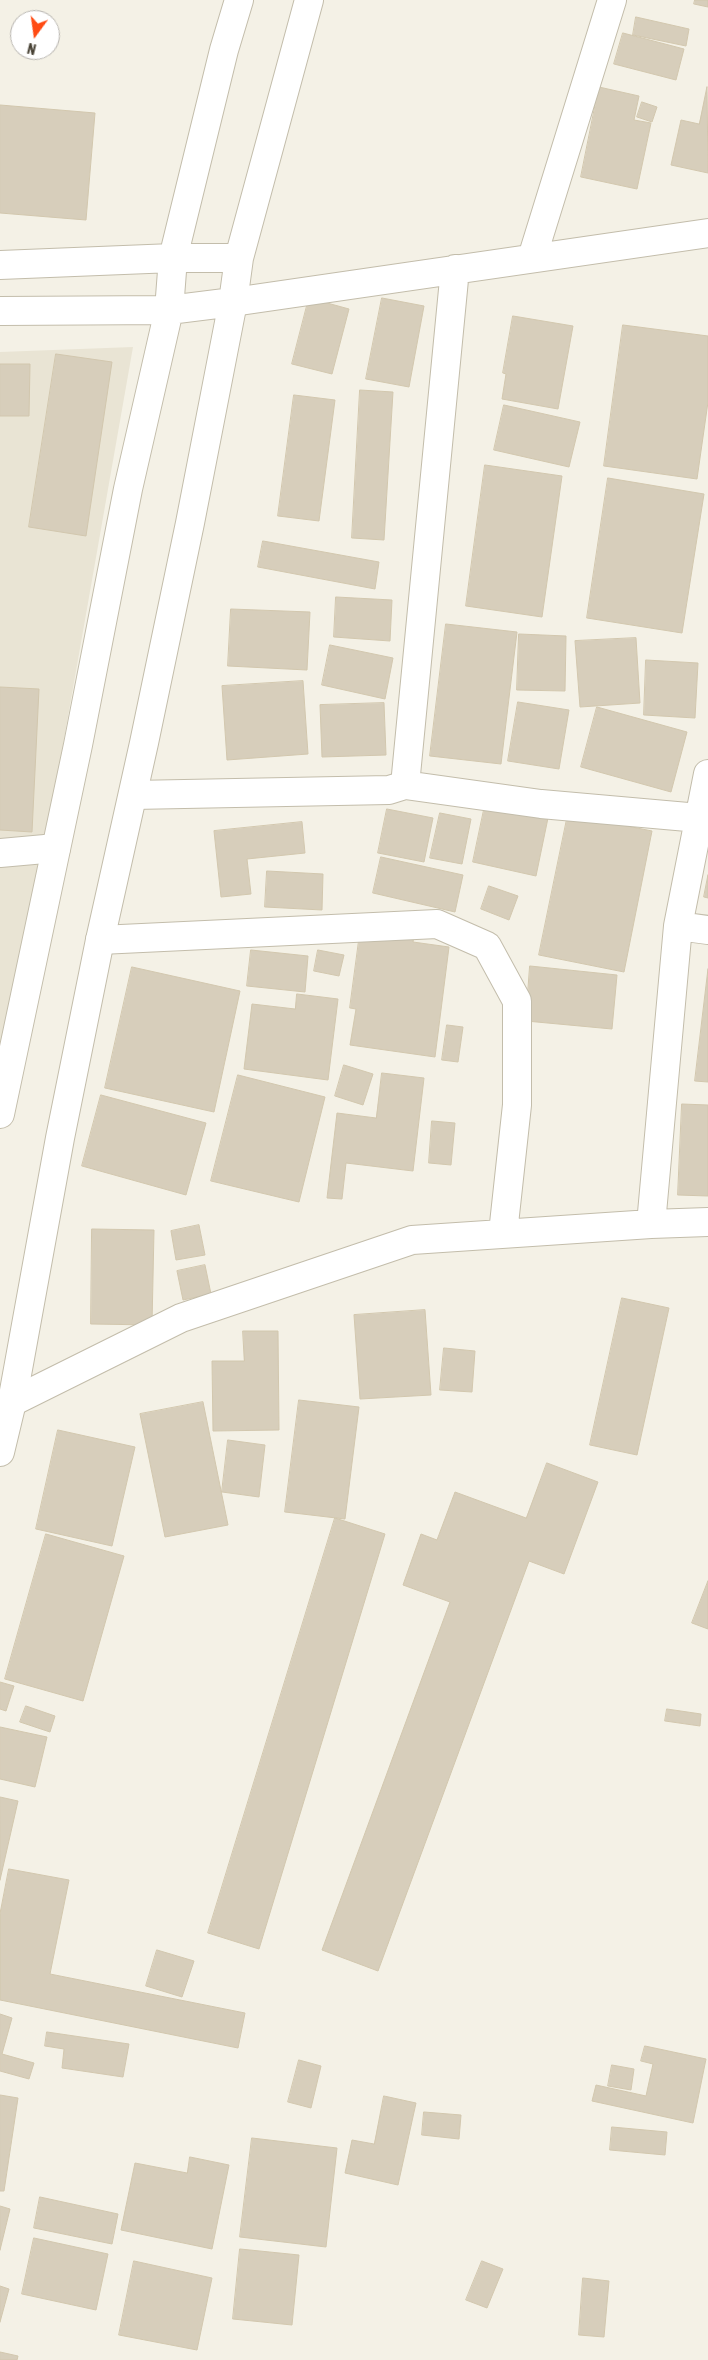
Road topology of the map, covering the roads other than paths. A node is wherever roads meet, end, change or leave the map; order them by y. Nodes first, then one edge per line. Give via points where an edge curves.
1 (239, 0) edge
2 (310, 0) edge
3 (612, 0) edge
4 (708, 233) edge
5 (173, 258) junction
6 (239, 258) junction
7 (532, 258) junction
8 (0, 265) edge
9 (455, 269) junction
10 (233, 302) junction
11 (169, 310) junction
12 (0, 311) edge
13 (708, 774) edge
14 (405, 785) junction
15 (132, 795) junction
16 (699, 818) junction
17 (56, 848) junction
18 (0, 852) edge
19 (678, 926) junction
20 (708, 930) edge
21 (100, 940) junction
22 (0, 1114) edge
23 (708, 1222) edge
24 (651, 1224) junction
25 (503, 1233) junction
26 (12, 1402) junction
27 (0, 1452) edge

1 - 5 street
2 - 6 street
3 - 7 street
4 - 7 street
5 - 6 street
5 - 8 street
5 - 11 street
6 - 10 street
7 - 9 street
9 - 10 street
9 - 14 street
10 - 11 street
10 - 15 street
11 - 12 street
11 - 17 street via 128,489
13 - 16 street
14 - 15 street via 389,790
14 - 16 street via 541,804
15 - 21 street
16 - 19 street
17 - 18 street
17 - 22 street
19 - 20 street
19 - 24 street
21 - 25 street via 437,924 487,946 517,1001 517,1105
21 - 26 street
23 - 24 street
24 - 25 street
25 - 26 street via 412,1240 181,1318
26 - 27 street

